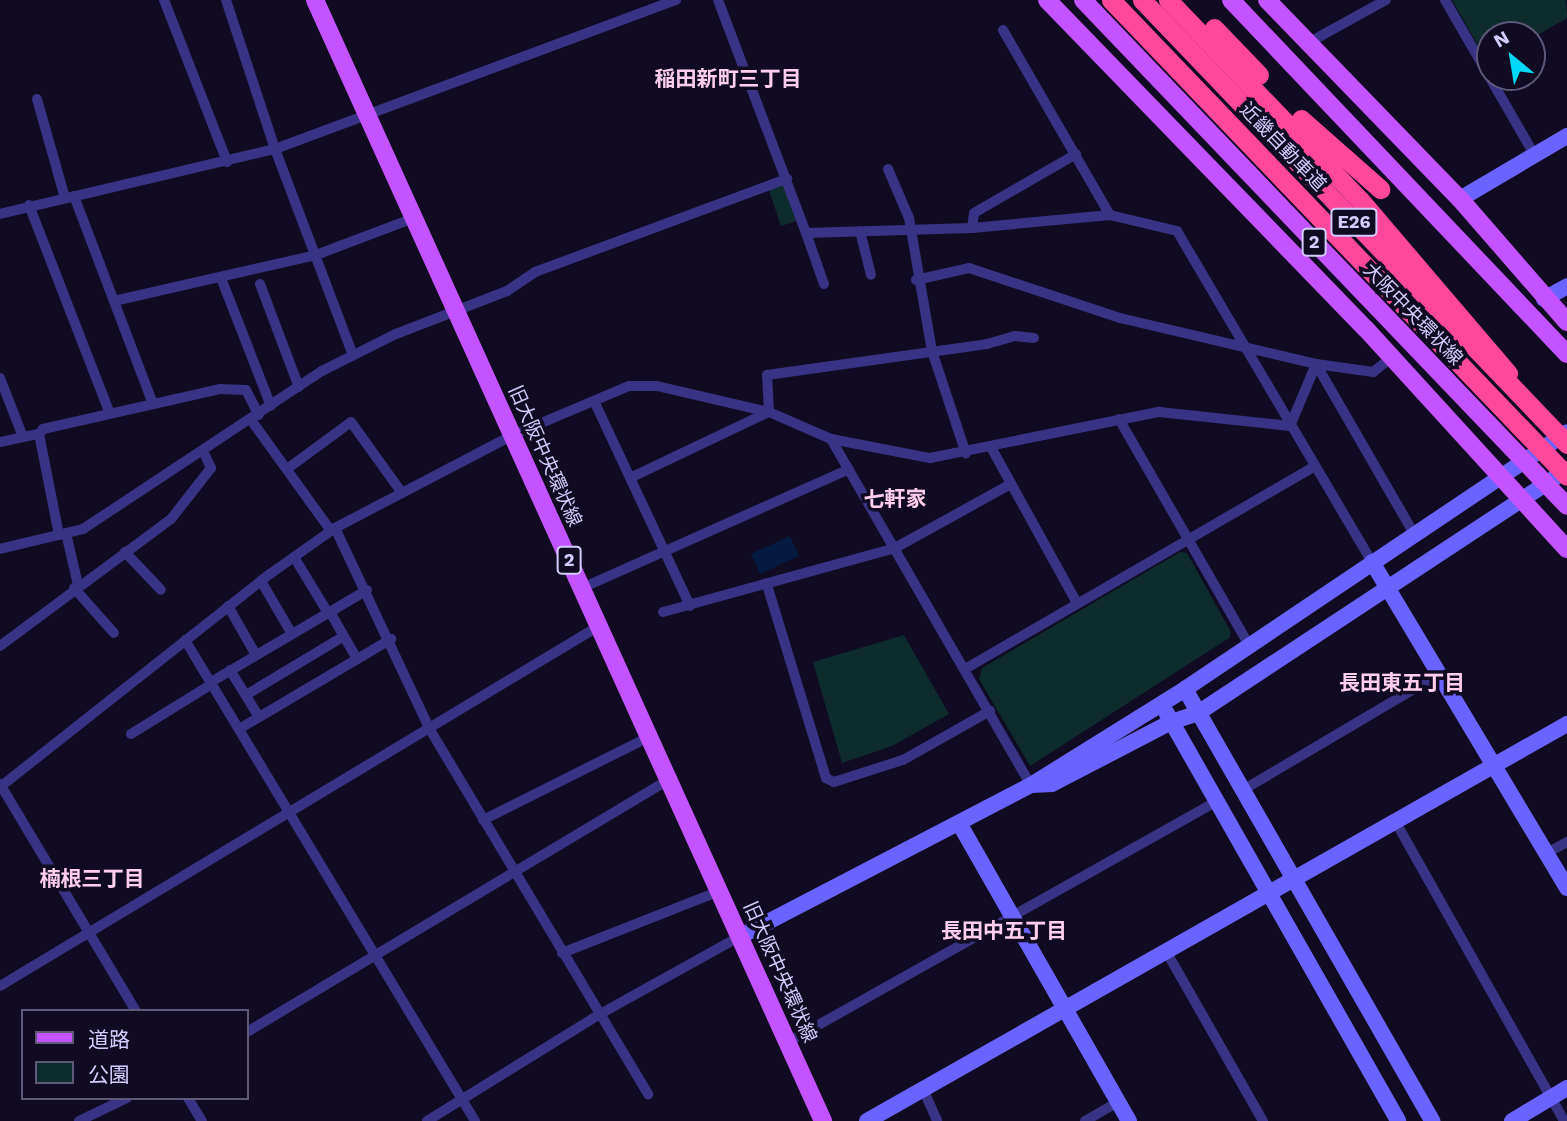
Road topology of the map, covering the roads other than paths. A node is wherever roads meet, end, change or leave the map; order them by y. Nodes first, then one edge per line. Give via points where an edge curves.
1 (164, 0) edge
2 (226, 0) edge
3 (315, 0) edge
4 (676, 0) edge
5 (719, 0) edge
6 (1047, 0) edge
7 (1083, 0) edge
8 (1111, 0) edge
9 (1142, 0) edge
10 (1168, 0) edge
11 (1231, 0) edge
12 (1267, 0) edge
13 (1386, 0) edge
14 (1445, 0) edge
15 (1184, 8) edge
16 (1003, 30) dead end
17 (1308, 43) junction
18 (37, 99) dead end
19 (367, 116) junction
20 (1567, 136) edge
21 (275, 149) junction
22 (1076, 154) junction
23 (1534, 154) junction
24 (227, 162) junction
25 (1200, 162) junction
26 (888, 169) dead end
27 (787, 179) junction
28 (1380, 189) dead end
29 (69, 197) junction
30 (1460, 199) junction
31 (29, 205) junction
32 (0, 214) edge
33 (1110, 215) junction
34 (414, 218) junction
35 (972, 228) junction
36 (909, 229) junction
37 (860, 231) junction
38 (806, 233) junction
39 (316, 255) junction
40 (1329, 258) junction
41 (872, 275) dead end
42 (221, 278) junction
43 (916, 280) junction
44 (260, 284) dead end
45 (824, 284) dead end
46 (1567, 286) edge
47 (1544, 299) junction
48 (114, 301) junction
49 (457, 312) junction
50 (1567, 321) edge
51 (1034, 338) dead end
52 (1245, 346) junction
53 (932, 351) junction
54 (1567, 354) edge
55 (353, 355) junction
56 (1391, 358) junction
57 (1316, 364) junction
58 (0, 378) edge
59 (299, 387) junction
60 (595, 403) junction
61 (153, 404) junction
62 (271, 406) junction
63 (1532, 408) junction
64 (769, 412) junction
65 (110, 414) junction
66 (255, 417) junction
67 (1119, 419) junction
68 (1290, 426) junction
69 (1567, 432) edge
70 (38, 434) junction
71 (513, 435) junction
72 (23, 437) junction
73 (831, 439) junction
74 (0, 442) edge
75 (1567, 444) edge
76 (992, 449) junction
77 (203, 452) junction
78 (966, 454) junction
79 (1524, 460) junction
80 (1314, 467) junction
81 (287, 469) junction
82 (849, 469) junction
83 (1567, 470) edge
84 (632, 477) junction
85 (1497, 477) junction
86 (1567, 477) edge
87 (1011, 484) junction
88 (1545, 484) junction
89 (402, 494) junction
90 (1521, 500) junction
91 (1567, 506) edge
92 (333, 530) junction
93 (63, 534) junction
94 (1414, 534) junction
95 (1187, 541) junction
96 (895, 548) junction
97 (1567, 548) edge
98 (0, 549) edge
99 (665, 551) junction
100 (125, 552) junction
101 (294, 557) junction
102 (1372, 562) junction
103 (261, 581) junction
104 (767, 585) junction
105 (76, 586) junction
106 (1389, 587) junction
107 (582, 588) junction
108 (161, 590) dead end
109 (367, 590) junction
110 (1077, 603) junction
111 (228, 606) junction
112 (690, 606) junction
113 (329, 612) junction
114 (663, 612) dead end
115 (599, 626) junction
116 (114, 633) dead end
117 (292, 634) junction
118 (344, 636) junction
119 (391, 639) junction
120 (185, 640) junction
121 (1249, 645) junction
122 (0, 646) edge
123 (256, 655) junction
124 (357, 659) junction
125 (965, 669) junction
126 (230, 670) junction
127 (1441, 673) junction
128 (211, 683) junction
129 (1185, 689) junction
130 (246, 695) junction
131 (1161, 704) junction
132 (990, 711) junction
133 (1199, 713) junction
134 (259, 717) junction
135 (1171, 722) junction
136 (1567, 724) edge
137 (429, 727) junction
138 (239, 729) junction
139 (131, 734) dead end
140 (649, 737) junction
141 (1494, 764) junction
142 (668, 779) junction
143 (1031, 785) junction
144 (1, 786) edge
145 (1243, 790) junction
146 (1215, 802) junction
147 (289, 813) junction
148 (1394, 819) junction
149 (483, 820) junction
150 (958, 823) junction
151 (1567, 842) edge
152 (1547, 853) junction
153 (514, 870) junction
154 (1294, 878) junction
155 (1567, 888) edge
156 (719, 891) junction
157 (1266, 893) junction
158 (1012, 915) junction
159 (90, 932) junction
160 (741, 936) junction
161 (1166, 951) junction
162 (562, 953) junction
163 (373, 955) junction
164 (0, 986) edge
165 (1065, 1008) junction
166 (135, 1009) edge
167 (600, 1014) junction
168 (248, 1031) edge
169 (788, 1042) junction
170 (1567, 1088) edge
171 (923, 1089) junction
172 (648, 1094) dead end
173 (1550, 1098) junction
174 (123, 1100) edge
175 (189, 1100) edge
176 (463, 1100) junction
177 (1118, 1102) junction
178 (79, 1121) edge
179 (202, 1121) edge
180 (427, 1121) edge
181 (475, 1121) edge
182 (823, 1121) edge
183 (867, 1121) edge
184 (937, 1121) edge
185 (1085, 1121) edge
186 (1129, 1121) edge
187 (1263, 1121) edge
188 (1398, 1121) edge
189 (1432, 1121) edge
190 (1512, 1121) edge
191 (1564, 1121) edge

1 - 24 street
2 - 21 street
3 - 19 main road, 旧大阪中央環状線 / 2
4 - 19 street
5 - 27 street
6 - 25 main road, 2
7 - 40 main road, 大阪中央環状線 / 2
8 - 86 highway, 近畿自動車道 / E26, bridge
9 - 63 highway, 近畿自動車道 / E26, bridge
10 - 15 highway
11 - 54 main road
12 - 17 main road
13 - 17 street
14 - 23 street
15 - 28 highway via 1313,132
15 - 63 highway, bridge via 1484,341
16 - 22 street
17 - 30 main road
18 - 29 street
19 - 21 street
19 - 34 main road, 旧大阪中央環状線 / 2
20 - 23 street
21 - 24 street
21 - 39 street
22 - 33 street
22 - 35 street via 974,213
23 - 30 street
24 - 29 street
25 - 40 main road via 1296,239
25 - 56 main road, 2
26 - 36 street
27 - 38 street
27 - 49 street via 535,272 507,291
29 - 31 street
29 - 48 street
30 - 47 main road
31 - 32 street
31 - 65 street
33 - 35 street
33 - 52 street via 1177,231
34 - 39 street
34 - 49 main road, 旧大阪中央環状線 / 2
35 - 36 street
36 - 37 street
36 - 43 street
37 - 38 street
37 - 41 street
38 - 45 street
39 - 42 street
39 - 55 street
40 - 79 main road, 大阪中央環状線 / 2
42 - 48 street
42 - 62 street
43 - 52 street via 969,268 1120,318
43 - 53 street
44 - 59 street
46 - 47 street
47 - 50 main road
48 - 61 street
49 - 55 street
49 - 71 main road, 旧大阪中央環状線 / 2
51 - 53 street via 1015,336
52 - 57 street
52 - 68 street
53 - 64 street via 767,376
53 - 78 street
55 - 59 street
56 - 57 street via 1373,372
56 - 85 main road, 2
57 - 68 street
57 - 94 street
58 - 72 street
59 - 62 street
60 - 64 street via 629,386 657,386
60 - 71 street
60 - 84 street
61 - 65 street
61 - 66 street via 220,389 246,390
62 - 66 street
63 - 75 highway, 近畿自動車道 / E26, bridge
64 - 73 street
64 - 84 street
65 - 70 street
66 - 77 street
66 - 81 street
67 - 68 street via 1159,412
67 - 76 street
67 - 95 street
68 - 80 street
69 - 79 street
70 - 72 street
70 - 93 street
71 - 89 street
71 - 107 main road, 旧大阪中央環状線 / 2
72 - 74 street
73 - 78 street via 930,458
73 - 82 street
76 - 78 street
76 - 87 street
77 - 93 street via 83,529
77 - 100 street via 211,468 171,519
79 - 85 street
79 - 88 main road, 大阪中央環状線 / 2
80 - 95 street
80 - 102 street
81 - 89 street via 351,422
81 - 92 street
82 - 96 street
82 - 99 street
83 - 88 street
84 - 99 street
85 - 90 main road, 2
85 - 94 street
87 - 96 street
87 - 110 street
88 - 90 street
88 - 91 main road, 大阪中央環状線 / 2
89 - 92 street
90 - 97 main road, 2
90 - 106 street
92 - 101 street
92 - 109 street
93 - 98 street
93 - 105 street
94 - 102 street
95 - 110 street
95 - 121 street
96 - 104 street
96 - 125 street
99 - 107 street
99 - 112 street
100 - 105 street
100 - 108 street
101 - 103 street
101 - 113 street
102 - 106 street
102 - 121 street
103 - 111 street
103 - 117 street
104 - 112 street
104 - 132 street via 826,778 834,782 903,760
105 - 116 street
105 - 122 street
106 - 127 street
106 - 133 street
107 - 115 main road, 旧大阪中央環状線 / 2
109 - 113 street
109 - 119 street
110 - 125 street
111 - 120 street
111 - 123 street
112 - 114 street
113 - 117 street
113 - 118 street
115 - 137 street
115 - 140 main road, 旧大阪中央環状線 / 2
117 - 123 street
118 - 124 street
118 - 130 street
119 - 124 street
119 - 137 street
120 - 128 street
120 - 144 street
121 - 129 street
123 - 126 street
124 - 134 street
125 - 132 street
126 - 128 street
126 - 130 street
127 - 141 street
127 - 145 street
128 - 138 street
128 - 139 street
129 - 131 street
129 - 133 street
130 - 134 street
131 - 135 street
131 - 143 street
132 - 143 street
133 - 135 street
133 - 145 street
134 - 138 street
135 - 143 street via 1052,784
135 - 146 street
136 - 141 street
137 - 147 street
137 - 149 street
138 - 147 street
140 - 142 main road, 旧大阪中央環状線 / 2
140 - 149 street
141 - 148 street
141 - 152 street
142 - 153 street
142 - 156 main road, 旧大阪中央環状線 / 2
143 - 150 street
144 - 159 street
145 - 154 street
146 - 157 street
146 - 158 street
147 - 159 street
147 - 163 street
148 - 154 street
148 - 173 street
149 - 153 street
150 - 158 street
150 - 160 street
151 - 152 street
152 - 155 street
153 - 162 street
153 - 163 street
154 - 157 street
154 - 189 street
156 - 160 main road, 旧大阪中央環状線 / 2
156 - 162 street
157 - 161 street
157 - 188 street
158 - 165 street
158 - 169 street
159 - 164 street
159 - 166 street
160 - 167 street
160 - 169 main road, 旧大阪中央環状線 / 2
161 - 165 street
161 - 187 street
162 - 167 street
163 - 168 street
163 - 176 street
165 - 171 street
165 - 177 street
167 - 172 street
167 - 176 street
169 - 182 main road, 旧大阪中央環状線 / 2
170 - 173 street
171 - 183 street
171 - 184 street
173 - 190 street
173 - 191 street
174 - 178 street
175 - 179 street
176 - 180 street
176 - 181 street
177 - 185 street
177 - 186 street

